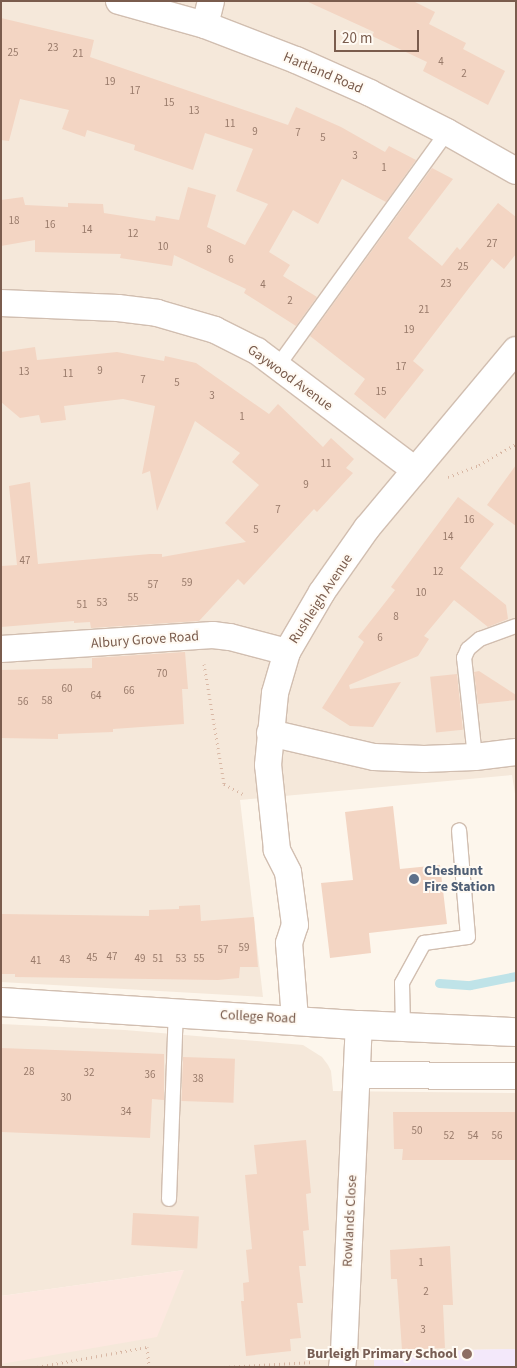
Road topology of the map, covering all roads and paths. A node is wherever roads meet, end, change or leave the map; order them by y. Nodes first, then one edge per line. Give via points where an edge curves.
1 (119, 1) edge
2 (208, 13) edge
3 (447, 132) junction
4 (516, 171) edge
5 (1, 303) edge
6 (516, 350) edge
7 (277, 367) junction
8 (516, 444) edge
9 (415, 470) junction
10 (448, 477) dead end
11 (516, 626) edge
12 (199, 636) junction
13 (1, 649) edge
14 (287, 652) junction
15 (270, 733) junction
16 (516, 752) edge
17 (475, 757) junction
18 (272, 802) junction
19 (459, 830) dead end
20 (1, 1002) edge
21 (176, 1012) junction
22 (295, 1019) junction
23 (359, 1025) junction
24 (403, 1027) junction
25 (516, 1032) edge
26 (357, 1075) junction
27 (516, 1076) edge
28 (169, 1199) dead end
29 (342, 1364) edge
30 (37, 1367) edge
31 (149, 1367) edge
32 (224, 1367) edge

1 - 2 street, Hartland Road
2 - 3 street, Hartland Road
3 - 4 street, Hartland Road
3 - 7 lane
5 - 7 street, Gaywood Avenue via 157,313 215,330 257,351
6 - 9 street, Rushleigh Avenue
7 - 9 street, Gaywood Avenue
8 - 10 path via 479,465
9 - 14 street, Rushleigh Avenue via 367,528 322,592
11 - 17 lane via 480,639 468,649 464,658
12 - 13 street, Albury Grove Road
12 - 14 street, Albury Grove Road via 230,637
12 - 18 path via 224,784 247,796
14 - 15 street, Rushleigh Avenue via 275,693
15 - 17 street via 374,757
15 - 18 street, Rushleigh Avenue via 268,765
16 - 17 street
18 - 22 street, Rushleigh Avenue via 277,850 288,872 295,925 289,943
19 - 24 lane via 468,937 424,943 402,983
20 - 21 main road, College Road
21 - 22 main road, College Road
21 - 28 lane
22 - 23 main road, College Road
23 - 24 main road, College Road
23 - 26 street, Rowlands Close
24 - 25 main road, College Road
26 - 27 street
26 - 29 street, Rowlands Close
29 - 32 path via 280,1362
30 - 31 path via 146,1347

